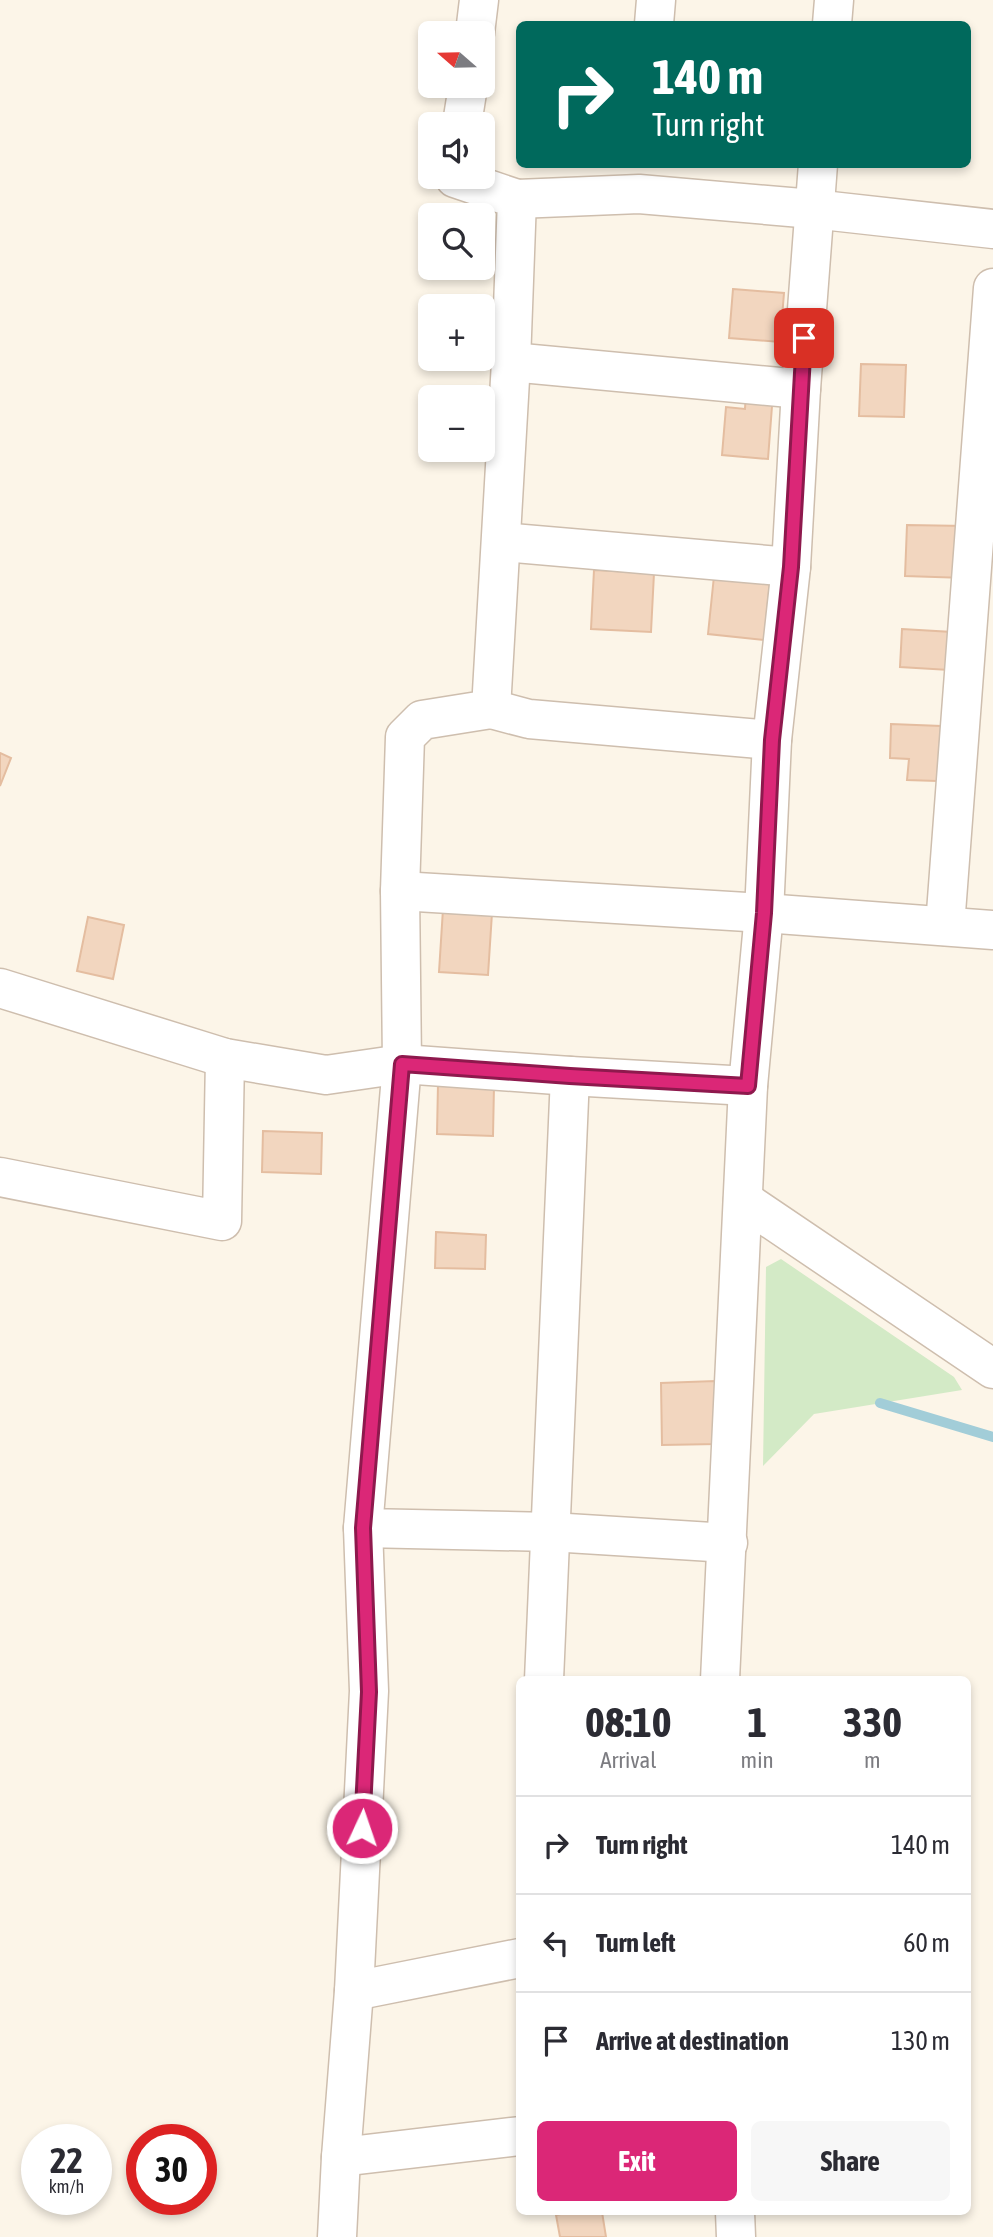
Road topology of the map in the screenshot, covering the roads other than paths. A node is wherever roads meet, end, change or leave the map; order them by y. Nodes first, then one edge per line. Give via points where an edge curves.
1 (480, 0) edge
2 (656, 0) edge
3 (834, 0) edge
4 (477, 21) edge
5 (654, 21) edge
6 (832, 21) edge
7 (818, 168) edge
8 (640, 179) edge
9 (489, 189) edge
10 (517, 199) junction
11 (813, 209) junction
12 (993, 229) edge
13 (993, 288) edge
14 (511, 362) junction
15 (801, 389) junction
16 (502, 542) junction
17 (791, 567) junction
18 (491, 709) junction
19 (772, 740) junction
20 (400, 891) junction
21 (764, 913) junction
22 (945, 926) junction
23 (993, 930) edge
24 (0, 988) edge
25 (225, 1058) junction
26 (402, 1064) junction
27 (570, 1076) junction
28 (748, 1086) junction
29 (0, 1177) edge
30 (743, 1200) junction
31 (993, 1368) edge
32 (363, 1528) junction
33 (551, 1532) junction
34 (728, 1543) junction
35 (544, 1676) edge
36 (720, 1676) edge
37 (516, 1959) edge
38 (354, 1991) junction
39 (516, 2136) edge
40 (341, 2157) junction
41 (735, 2215) edge
42 (337, 2237) edge
43 (736, 2237) edge

1 - 4 street
2 - 5 street
3 - 6 street
7 - 11 street
8 - 10 street
8 - 11 street
9 - 10 street
10 - 14 street
11 - 12 street
11 - 15 street
13 - 22 street
14 - 15 street
14 - 16 street
15 - 17 street
16 - 17 street
16 - 18 street
17 - 19 street
18 - 19 street via 529,719
18 - 20 street via 422,720 405,737
19 - 21 street
20 - 21 street
20 - 26 street
21 - 22 street
21 - 28 street
22 - 23 street
24 - 25 street
25 - 26 street via 326,1075
25 - 29 street via 222,1221
26 - 27 street
26 - 32 street
27 - 28 street
27 - 33 street
28 - 30 street
30 - 31 street
30 - 34 street
32 - 33 street
32 - 38 street via 369,1692
33 - 34 street
33 - 35 street
34 - 36 street
37 - 38 street
38 - 40 street
39 - 40 street
40 - 42 street
41 - 43 street

